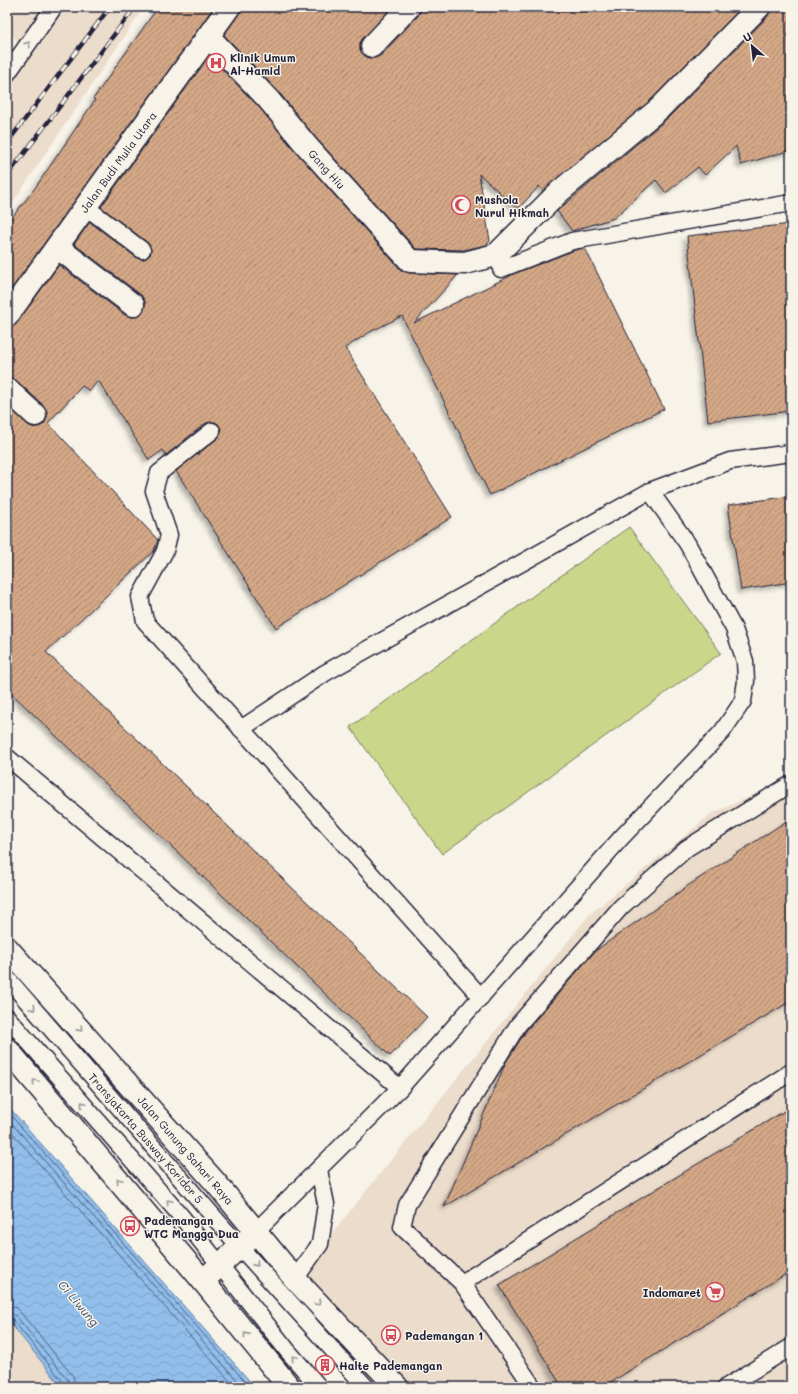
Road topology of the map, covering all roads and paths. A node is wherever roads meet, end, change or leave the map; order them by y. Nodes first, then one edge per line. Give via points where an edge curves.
1 (229, 7) edge
2 (409, 7) edge
3 (759, 7) edge
4 (49, 9) edge
5 (208, 36) junction
6 (372, 46) dead end
7 (7, 74) edge
8 (791, 203) edge
9 (86, 207) junction
10 (57, 247) junction
11 (142, 250) dead end
12 (501, 269) dead end
13 (133, 305) dead end
14 (7, 316) edge
15 (7, 389) edge
16 (35, 415) dead end
17 (212, 431) dead end
18 (791, 453) edge
19 (650, 491) junction
20 (241, 729) junction
21 (7, 757) edge
22 (791, 784) edge
23 (7, 948) edge
24 (7, 978) edge
25 (481, 997) junction
26 (7, 1017) edge
27 (7, 1049) edge
28 (791, 1072) edge
29 (400, 1088) junction
30 (319, 1170) junction
31 (256, 1231) junction
32 (239, 1246) junction
33 (220, 1264) junction
34 (296, 1279) junction
35 (203, 1281) junction
36 (462, 1283) junction
37 (791, 1347) edge
38 (289, 1387) edge
39 (320, 1387) edge
40 (366, 1387) edge
41 (397, 1387) edge
42 (533, 1387) edge
43 (726, 1387) edge

1 - 5 street, Jalan Budi Mulia Utara
2 - 6 street
3 - 5 street, Gang Hiu via 660,108 558,192 496,255 465,263 410,262 268,99
7 -> 4 lane
5 - 9 street, Jalan Budi Mulia Utara
8 - 12 lane via 572,240
9 - 10 street, Jalan Budi Mulia Utara
9 - 11 lane
10 - 13 street
10 - 14 street, Jalan Budi Mulia Utara
15 - 16 street
17 - 20 lane via 159,473 154,491 169,535 165,551 140,597 145,621
18 - 19 lane via 730,461
19 - 20 lane via 325,673
19 - 25 lane via 687,544 734,629 745,661 743,701 722,732 621,838
20 - 25 lane
21 - 29 lane
22 - 36 lane via 687,848 621,907 518,1025 407,1205 402,1227
23 -> 31 street, Jalan Gunung Sahari Raya
24 -> 32 lane, Transjakarta Busway Koridor 5
25 - 29 lane
33 -> 26 lane
35 -> 27 street
28 - 36 lane
29 - 30 lane
30 - 31 lane
30 - 34 lane via 326,1204 320,1244
31 - 32 street
31 - 34 street, Jalan Gunung Sahari Raya
32 - 33 street
32 -> 40 lane, Transjakarta Busway Koridor 5
33 - 35 street
39 -> 33 lane via 287,1350
34 -> 41 street, Jalan Gunung Sahari Raya
38 -> 35 street
36 - 42 lane
37 - 43 lane

